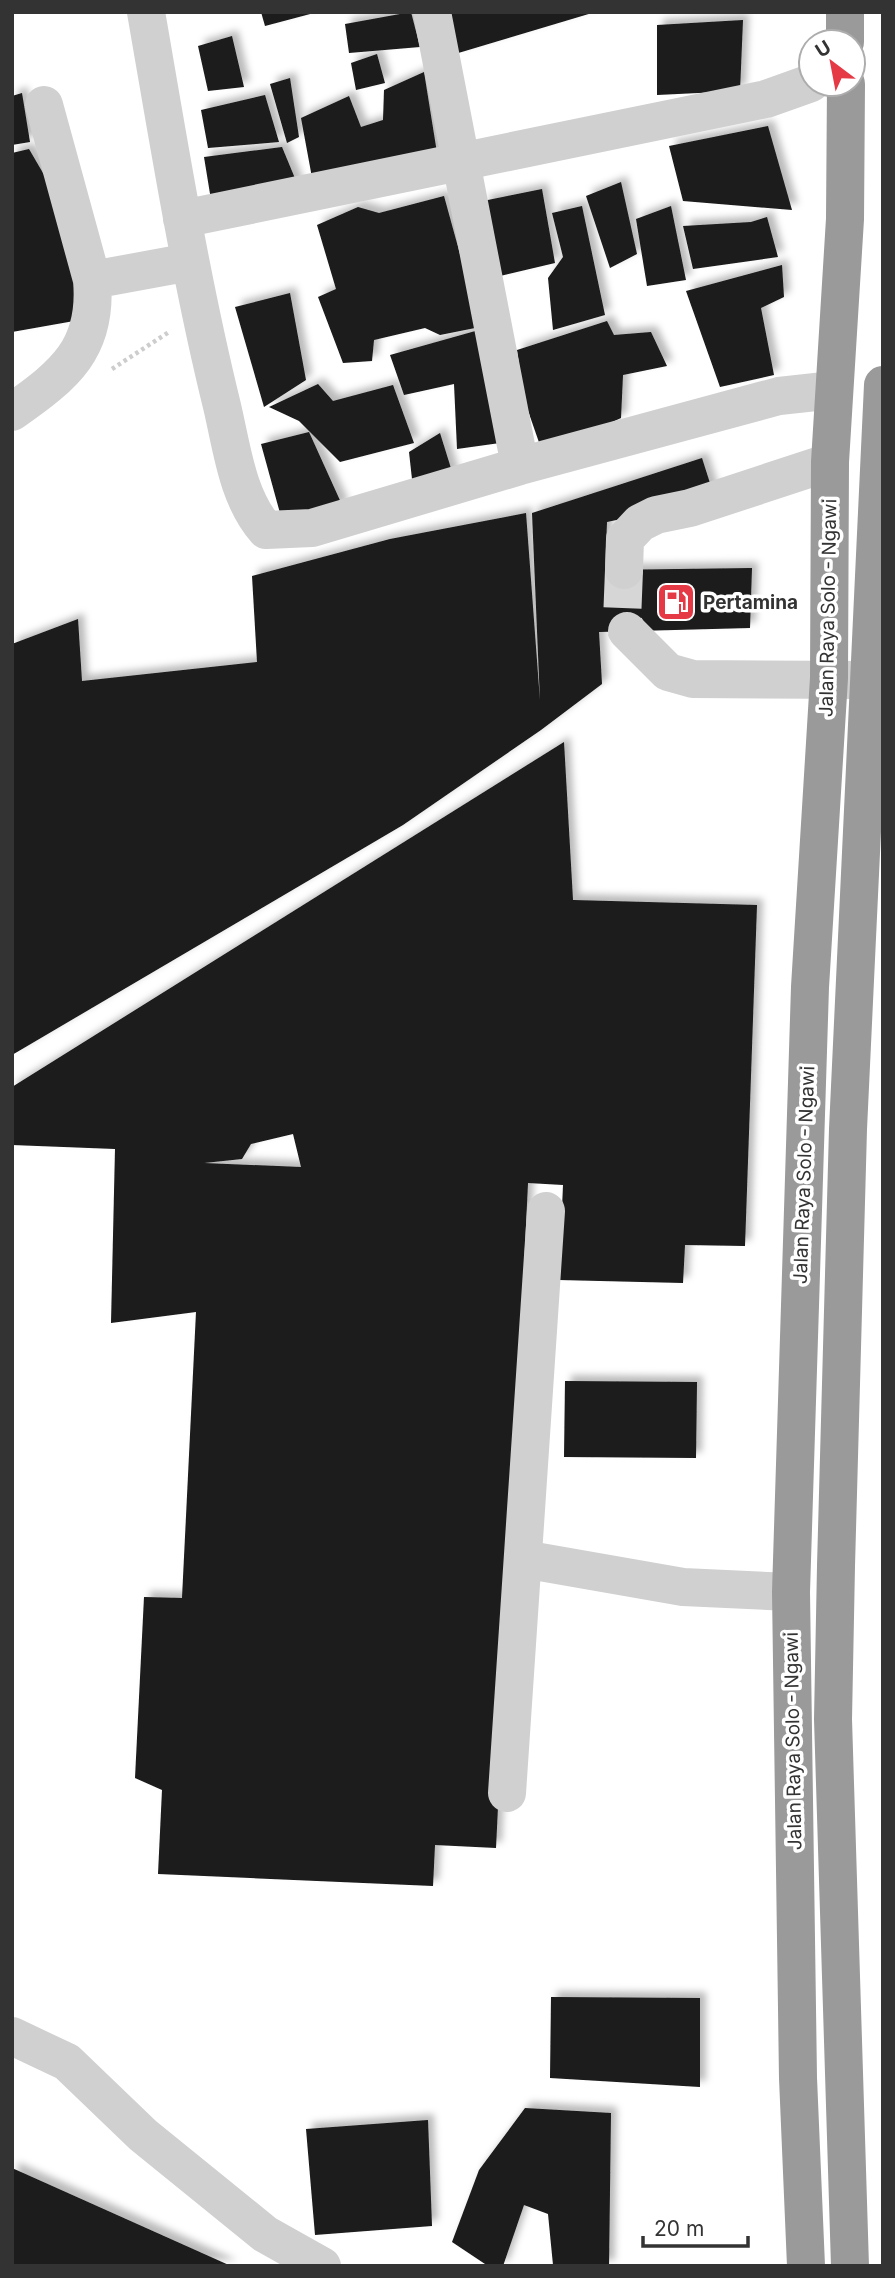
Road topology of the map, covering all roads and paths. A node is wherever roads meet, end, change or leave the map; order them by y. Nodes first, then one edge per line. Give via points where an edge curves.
1 (146, 12) edge
2 (432, 12) edge
3 (797, 88) edge
4 (845, 98) edge
5 (44, 105) dead end
6 (460, 161) junction
7 (182, 219) junction
8 (190, 262) junction
9 (92, 280) junction
10 (883, 385) edge
11 (834, 390) junction
12 (12, 412) edge
13 (830, 462) junction
14 (520, 466) junction
15 (881, 511) edge
16 (624, 570) tunnel mouth
17 (627, 631) tunnel mouth
18 (829, 678) junction
19 (870, 680) junction
20 (546, 1211) dead end
21 (523, 1559) junction
22 (791, 1592) junction
23 (507, 1793) dead end
24 (12, 2036) edge
25 (322, 2266) edge
26 (806, 2266) edge
27 (850, 2266) edge

1 - 7 street
2 - 6 street
3 - 6 street via 766,99
4 - 11 highway, Jalan Raya Solo - Ngawi via 845,219
5 - 9 street
6 - 7 street
6 - 14 street
7 - 8 street
8 - 9 street
8 - 14 street via 240,481 251,513 266,530 312,528
9 - 12 street via 94,309 80,352 51,385
10 - 15 highway
11 - 13 highway, Jalan Raya Solo - Ngawi
11 - 14 street via 779,396
13 - 16 street via 640,523 625,540
13 - 18 highway, Jalan Raya Solo - Ngawi
15 - 19 highway
17 - 18 street via 668,672 693,679
18 - 19 street
18 - 22 highway, Jalan Raya Solo - Ngawi via 810,987
19 - 27 highway via 848,1129 833,1719
20 - 21 street
21 - 22 street via 683,1587
21 - 23 street
22 - 26 highway, Jalan Raya Solo - Ngawi via 797,2065
24 - 25 street via 67,2062 143,2135 255,2226

